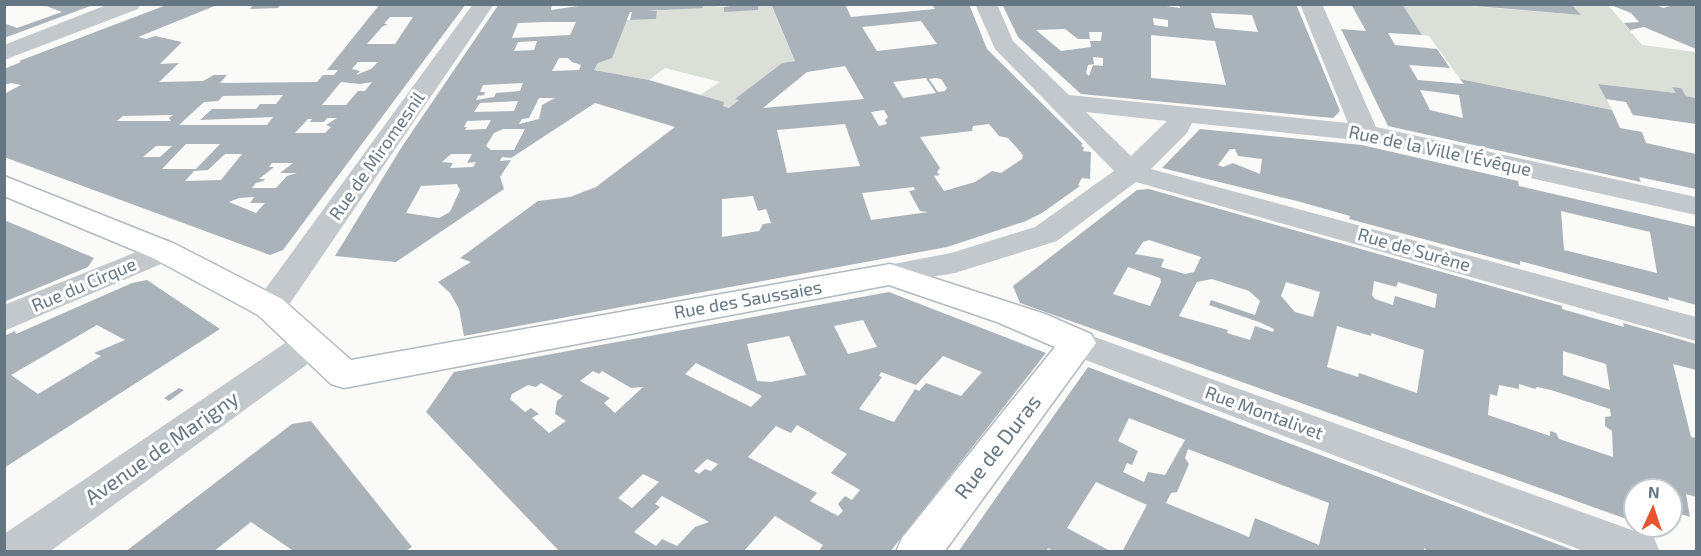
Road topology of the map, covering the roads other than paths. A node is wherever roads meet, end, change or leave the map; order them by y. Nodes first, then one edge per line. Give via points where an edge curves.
1 (130, 4) edge
2 (484, 4) edge
3 (986, 4) edge
4 (1311, 4) edge
5 (4, 53) edge
6 (1059, 102) junction
7 (1181, 116) junction
8 (1365, 133) junction
9 (1131, 172) junction
10 (4, 184) edge
11 (1696, 206) edge
12 (164, 251) junction
13 (890, 274) junction
14 (270, 307) junction
15 (4, 319) edge
16 (1696, 329) edge
17 (310, 344) junction
18 (1078, 344) junction
19 (14, 552) edge
20 (918, 552) edge
21 (1638, 552) edge

1 - 5 street
2 - 14 street, Rue de Miromesnil
3 - 6 street via 1003,44
4 - 8 street
6 - 7 street, Rue de la Ville l'Évêque
6 - 9 street
7 - 8 street, Rue de la Ville l'Évêque
7 - 9 street, Rue des Saussaies via 1178,127
8 - 11 street, Rue de la Ville l'Évêque
9 - 13 street, Rue des Saussaies via 1046,234 955,263
9 - 16 street, Rue de Surène
10 - 12 street
12 - 14 street
12 - 15 street, Rue du Cirque
13 - 17 street, Rue des Saussaies via 344,375
13 - 18 street, Rue Montalivet via 946,291
14 - 17 street
17 - 19 street, Avenue de Marigny
18 - 20 street, Rue de Duras
18 - 21 street, Rue Montalivet

